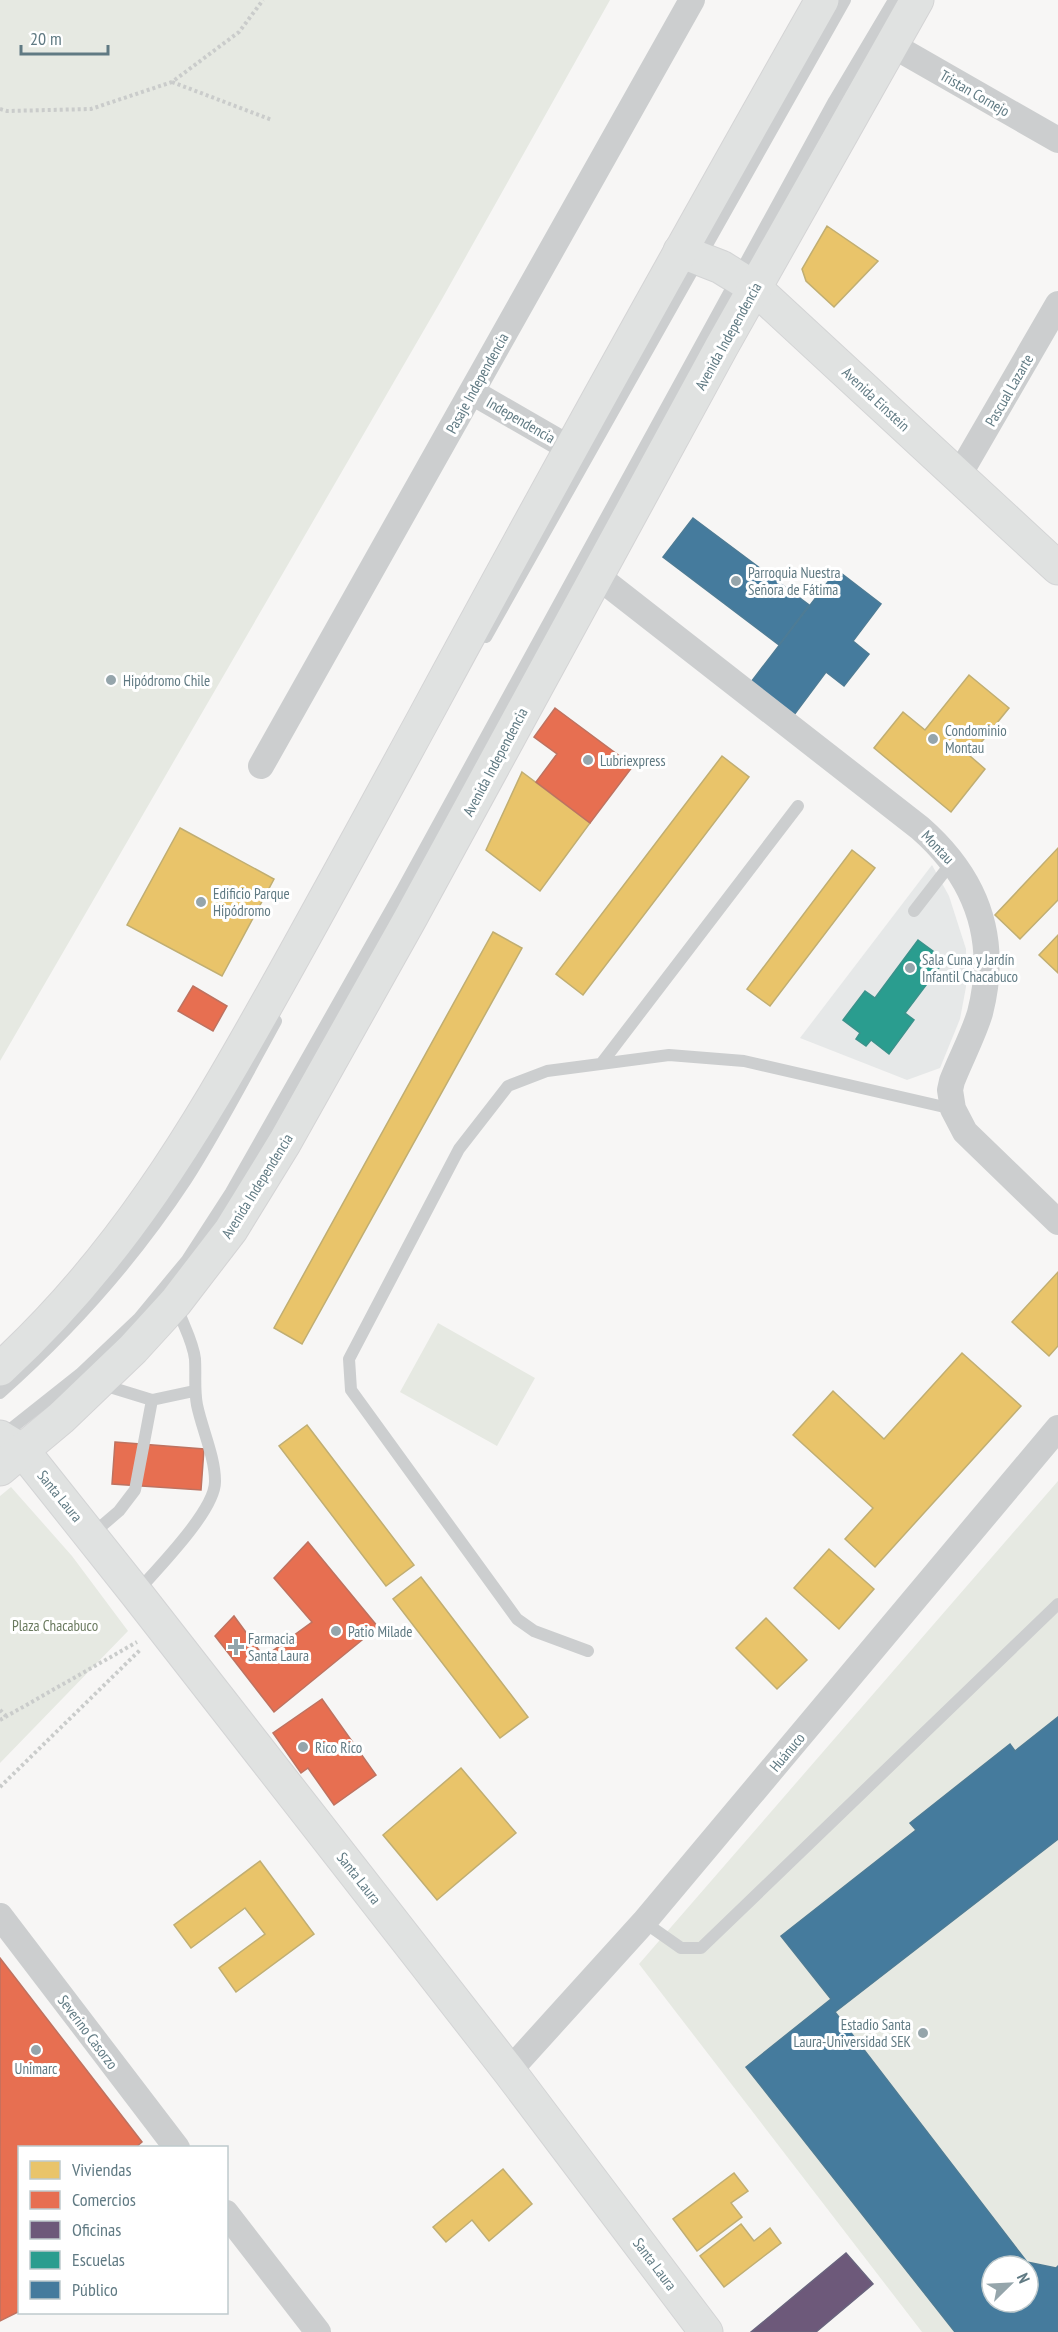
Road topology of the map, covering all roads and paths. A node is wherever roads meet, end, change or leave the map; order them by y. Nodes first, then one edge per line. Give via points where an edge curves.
1 (263, 0) edge
2 (692, 0) edge
3 (822, 0) edge
4 (845, 0) edge
5 (894, 0) edge
6 (917, 0) edge
7 (892, 45) junction
8 (172, 82) junction
9 (0, 110) edge
10 (272, 120) dead end
11 (1058, 140) edge
12 (690, 255) junction
13 (746, 282) junction
14 (1058, 304) edge
15 (472, 392) junction
16 (569, 448) junction
17 (959, 475) junction
18 (1058, 568) edge
19 (596, 575) junction
20 (482, 645) dead end
21 (261, 766) dead end
22 (798, 806) dead end
23 (952, 861) junction
24 (914, 911) dead end
25 (281, 1012) dead end
26 (601, 1064) junction
27 (953, 1109) junction
28 (1058, 1222) edge
29 (175, 1303) junction
30 (0, 1369) edge
31 (98, 1384) junction
32 (194, 1392) junction
33 (0, 1393) edge
34 (152, 1400) junction
35 (1058, 1428) edge
36 (6, 1449) edge
37 (91, 1535) junction
38 (136, 1593) junction
39 (1058, 1604) edge
40 (163, 1627) junction
41 (588, 1651) dead end
42 (0, 1710) edge
43 (6, 1716) junction
44 (0, 1720) edge
45 (0, 1787) edge
46 (0, 1916) edge
47 (644, 1922) junction
48 (509, 2071) junction
49 (175, 2146) edge
50 (228, 2215) edge
51 (318, 2332) edge
52 (706, 2332) edge

1 - 8 path via 239,32
2 - 15 street, Pasaje Independencia
3 - 12 main road
4 - 12 lane
5 - 13 lane via 834,101
6 - 7 main road, Avenida Independencia
7 - 11 street, Tristan Cornejo
7 - 13 main road, Avenida Independencia
8 - 9 path via 91,109
8 - 10 path
12 - 13 main road, Avenida Einstein
12 - 16 main road
12 - 20 lane
13 - 17 main road, Avenida Einstein
13 - 19 main road, Avenida Independencia
13 - 36 lane via 210,1226 164,1289 111,1347
14 - 17 street, Pascual Lazarte
15 - 16 street, Independencia
15 - 21 street, Pasaje Independencia
16 - 30 main road via 335,881 194,1131 99,1264
17 - 18 main road, Avenida Einstein
19 - 23 street, Montau via 920,828
19 - 29 main road, Avenida Independencia via 285,1142 231,1230
22 - 26 lane
23 - 24 lane
23 - 27 street, Montau via 976,902 987,955 979,1014 950,1090
25 - 33 lane via 218,1128 149,1232 88,1307
26 - 27 lane via 669,1055 744,1061
26 - 41 lane via 547,1071 508,1086 459,1149 349,1359 351,1390 517,1619 534,1631
27 - 28 street, Montau via 969,1137
29 - 31 main road, Avenida Independencia
29 - 32 lane via 195,1359
31 - 34 lane
31 - 36 main road, Avenida Independencia
32 - 34 lane
32 - 38 lane via 216,1483 198,1520
34 - 37 lane via 135,1490
35 - 47 street, Huánuco
36 - 37 main road, Santa Laura
37 - 38 main road, Santa Laura
38 - 40 main road, Santa Laura
39 - 47 lane via 701,1948 681,1948
40 - 43 path
40 - 45 path
40 - 48 main road, Santa Laura
42 - 43 path
43 - 44 path
46 - 49 street, Severino Casorzo
47 - 48 street, Huánuco
48 - 52 main road, Santa Laura
50 - 51 street

